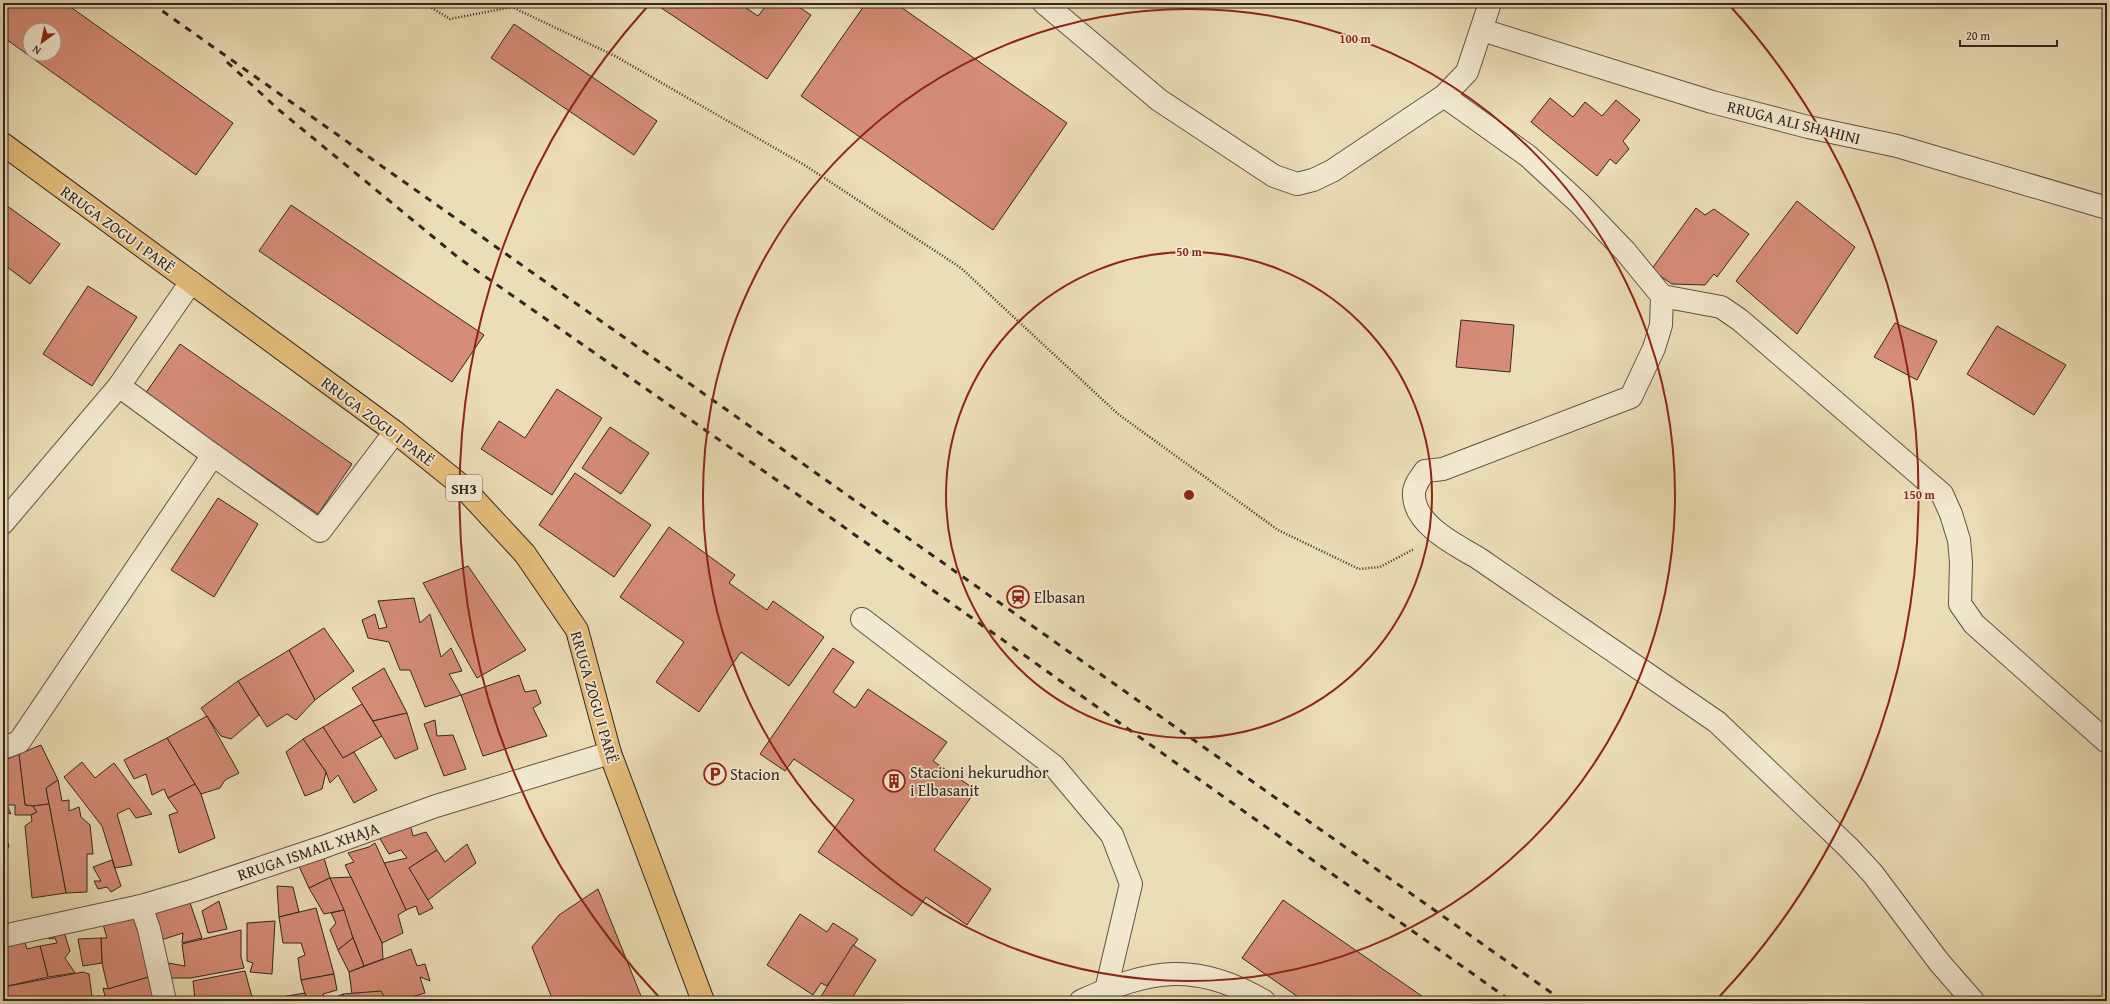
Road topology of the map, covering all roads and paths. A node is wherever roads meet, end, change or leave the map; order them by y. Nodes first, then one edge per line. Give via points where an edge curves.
1 (424, 3) edge
2 (1044, 3) edge
3 (1490, 3) edge
4 (1482, 30) junction
5 (1444, 96) junction
6 (3, 144) edge
7 (2107, 208) edge
8 (191, 282) junction
9 (1662, 296) junction
10 (118, 386) junction
11 (395, 432) junction
12 (213, 455) junction
13 (3, 523) edge
14 (1442, 537) junction
15 (862, 620) dead end
16 (2107, 742) edge
17 (3, 748) edge
18 (610, 753) junction
19 (141, 906) junction
20 (3, 936) edge
21 (1106, 990) junction
22 (165, 1001) edge
23 (703, 1001) edge
24 (1081, 1001) edge
25 (1264, 1001) edge
26 (1973, 1001) edge

1 - 14 path via 450,19 512,7 615,56 806,166 961,268 1118,414 1278,530 1359,570 1380,567 1402,554
2 - 5 street via 1159,100 1274,176 1297,184 1332,171
3 - 4 street
4 - 5 street via 1467,72
4 - 7 street, RRUGA ALI SHAHINI via 1712,102 1808,127 1897,146
5 - 9 street via 1533,161 1579,203 1625,251
6 - 8 main road, RRUGA ZOGU I PARË / SH3
8 - 10 street
8 - 11 main road, RRUGA ZOGU I PARË / SH3
9 - 14 street via 1661,325 1654,348 1631,397 1443,469 1425,471 1417,482 1413,495 1417,508
9 - 16 street via 1721,307 1740,320 1942,494 1958,540 1961,562 1960,604 1974,624
10 - 12 street
10 - 13 street
11 - 12 street via 320,531
11 - 18 main road, RRUGA ZOGU I PARË / SH3 via 462,486 524,554 577,630
12 - 17 street via 19,742
14 - 26 street via 1478,558 1717,722 1854,853 1873,874 1939,962
15 - 21 street via 1054,766 1112,835 1131,884
18 - 19 street, RRUGA ISMAIL XHAJA via 436,806 252,871
18 - 23 main road, RRUGA ZOGU I PARË / SH3
19 - 20 street, RRUGA ISMAIL XHAJA
19 - 22 street via 149,929
21 - 24 street
21 - 25 street via 1142,977 1174,973 1221,980 1243,988

